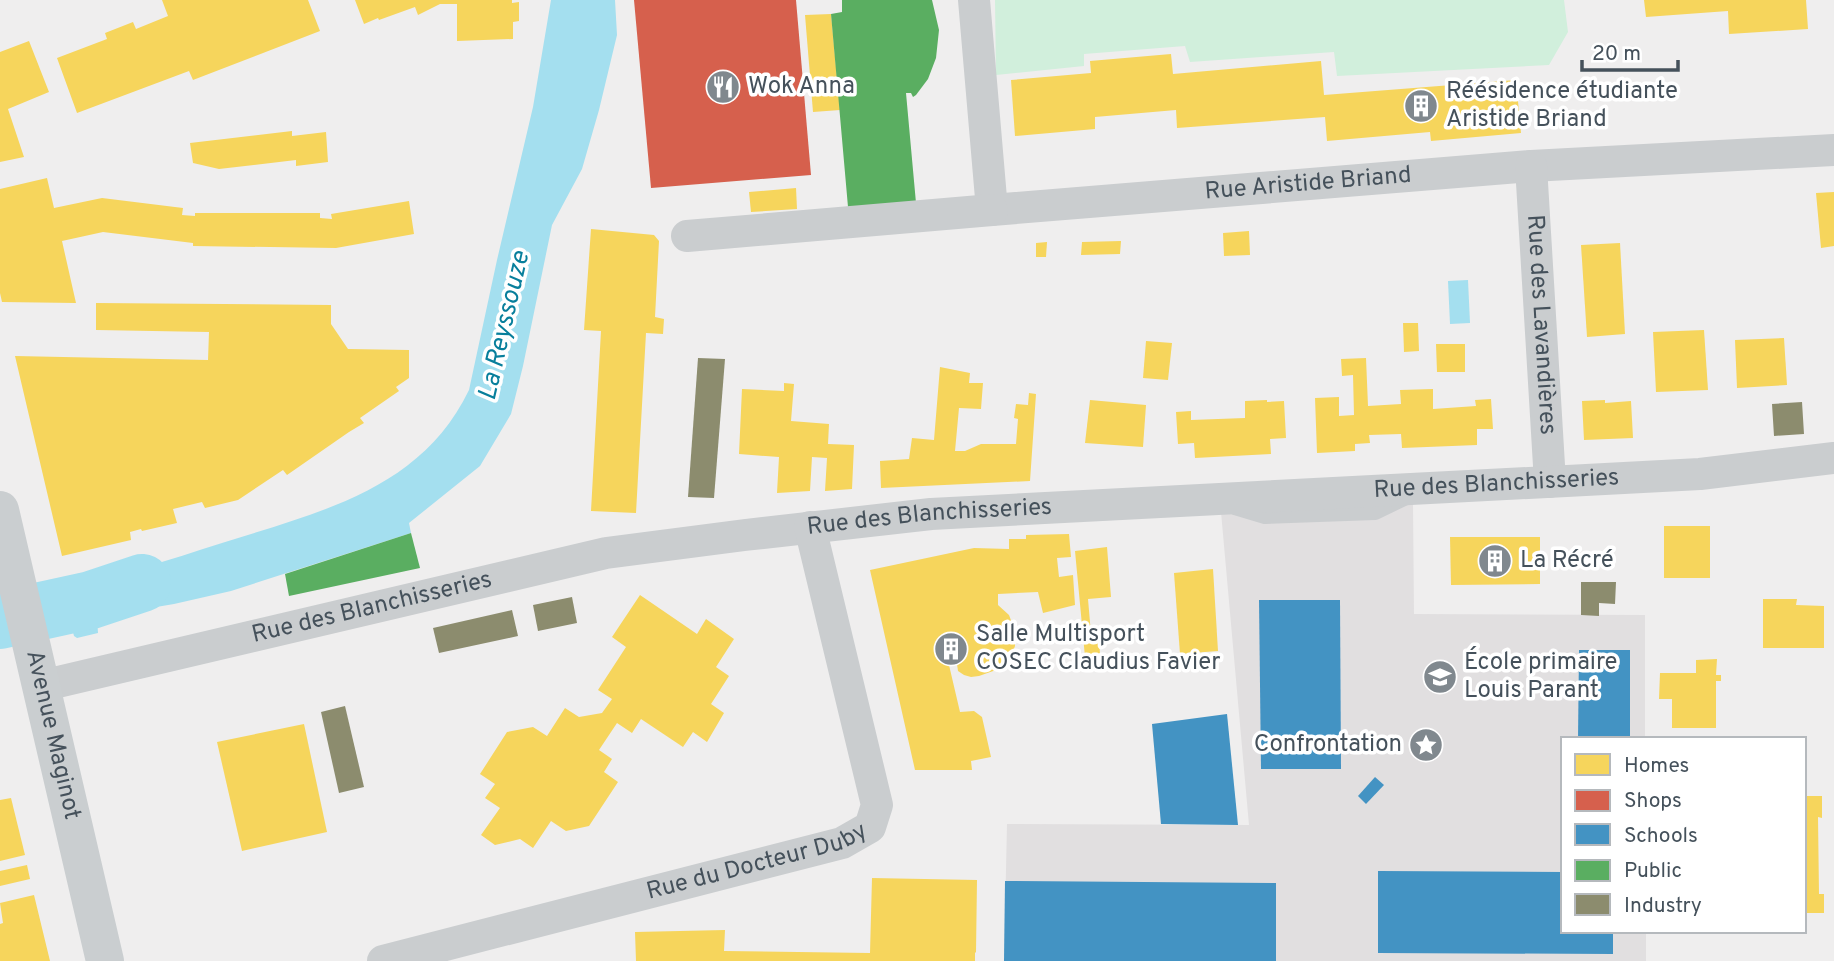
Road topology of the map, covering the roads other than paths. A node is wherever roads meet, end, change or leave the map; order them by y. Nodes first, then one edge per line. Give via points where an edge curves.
1 (974, 0) edge
2 (1834, 150) edge
3 (1531, 166) junction
4 (992, 210) junction
5 (687, 236) dead end
6 (1834, 458) edge
7 (1550, 482) junction
8 (0, 510) edge
9 (810, 527) junction
10 (38, 675) junction
11 (104, 961) edge
12 (383, 961) edge

1 - 4 street
2 - 3 street, Rue Aristide Briand
3 - 4 street, Rue Aristide Briand
3 - 7 street, Rue des Lavandières
4 - 5 street, Rue Aristide Briand
6 - 7 street, Rue des Blanchisseries via 1700,474
7 - 9 street, Rue des Blanchisseries via 931,514
8 - 10 main road, Avenue Maginot
9 - 10 street, Rue des Blanchisseries via 607,553
9 - 12 street, Rue du Docteur Duby via 877,805 870,827 842,843
10 - 11 main road, Avenue Maginot

